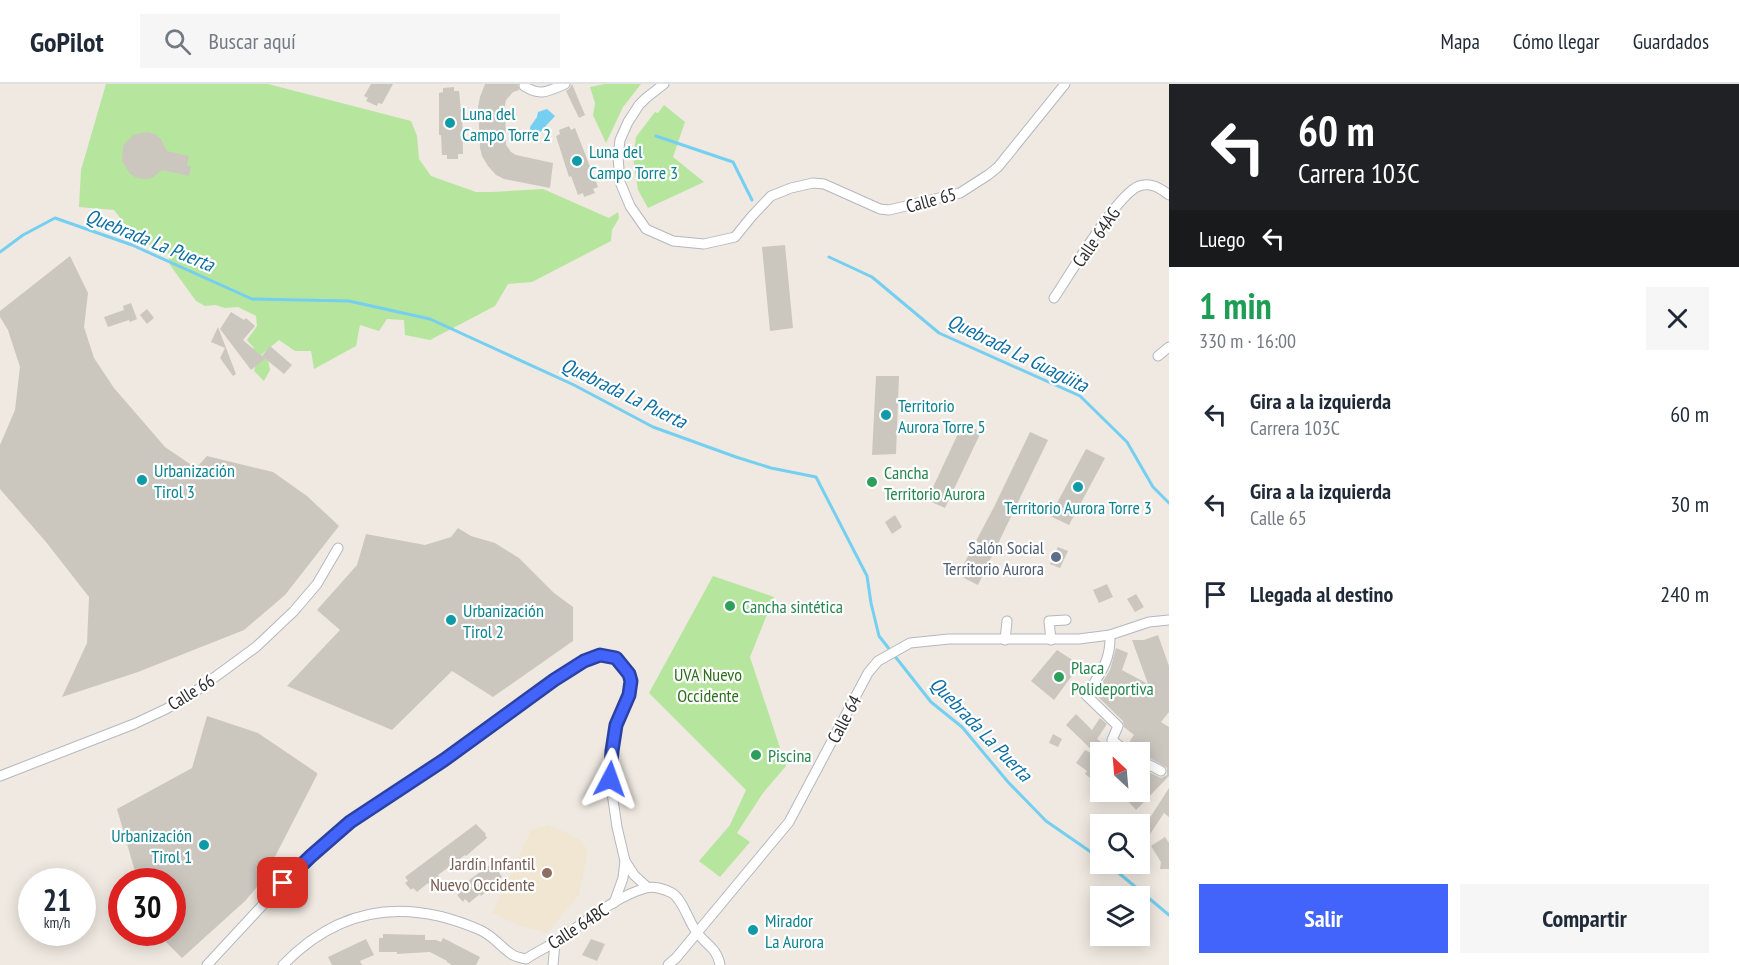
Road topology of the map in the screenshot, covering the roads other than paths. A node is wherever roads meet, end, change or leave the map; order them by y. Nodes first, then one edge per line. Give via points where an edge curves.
1 (565, 84) edge
2 (664, 84) edge
3 (1065, 84) edge
4 (524, 86) dead end
5 (1169, 195) edge
6 (1054, 298) dead end
7 (1169, 347) edge
8 (1158, 356) dead end
9 (338, 548) dead end
10 (1066, 620) dead end
11 (1169, 620) edge
12 (1006, 621) dead end
13 (1110, 635) junction
14 (1005, 640) junction
15 (1051, 640) junction
16 (1115, 742) edge
17 (1150, 765) edge
18 (1161, 771) dead end
19 (0, 776) edge
20 (625, 861) junction
21 (647, 887) junction
22 (614, 903) junction
23 (697, 933) junction
24 (555, 943) junction
25 (207, 965) edge
26 (283, 965) edge
27 (553, 965) edge
28 (668, 965) edge
29 (720, 965) edge

1 - 4 street via 540,94
2 - 3 street, Calle 65 via 639,105 628,122 620,140 620,182 646,229 673,241 704,244 735,237 771,196 813,183 889,210 960,193 998,167
5 - 6 street, Calle 64AG via 1154,185 1132,190 1113,211
7 - 8 street
9 - 19 street, Calle 66 via 317,584 294,611 256,647 196,691 134,724
10 - 15 street via 1049,621
11 - 13 street, Calle 64
12 - 14 street
13 - 15 street, Calle 64
13 - 16 street via 1108,660 1086,695 1118,726
14 - 15 street, Calle 64
14 - 23 street, Calle 64 via 910,643 878,661 789,822
17 - 18 street
20 - 21 street
20 - 22 street
20 - 25 street via 610,779 616,725 631,681 616,658 600,655 554,680 350,822 283,883
21 - 22 street, Calle 64BC
21 - 23 street via 674,894
22 - 24 street, Calle 64BC
23 - 28 street, Calle 64
23 - 29 street via 719,956
24 - 26 street, Calle 64BC via 526,959 513,955 484,932 457,921 405,910 338,924 308,942
24 - 27 street

